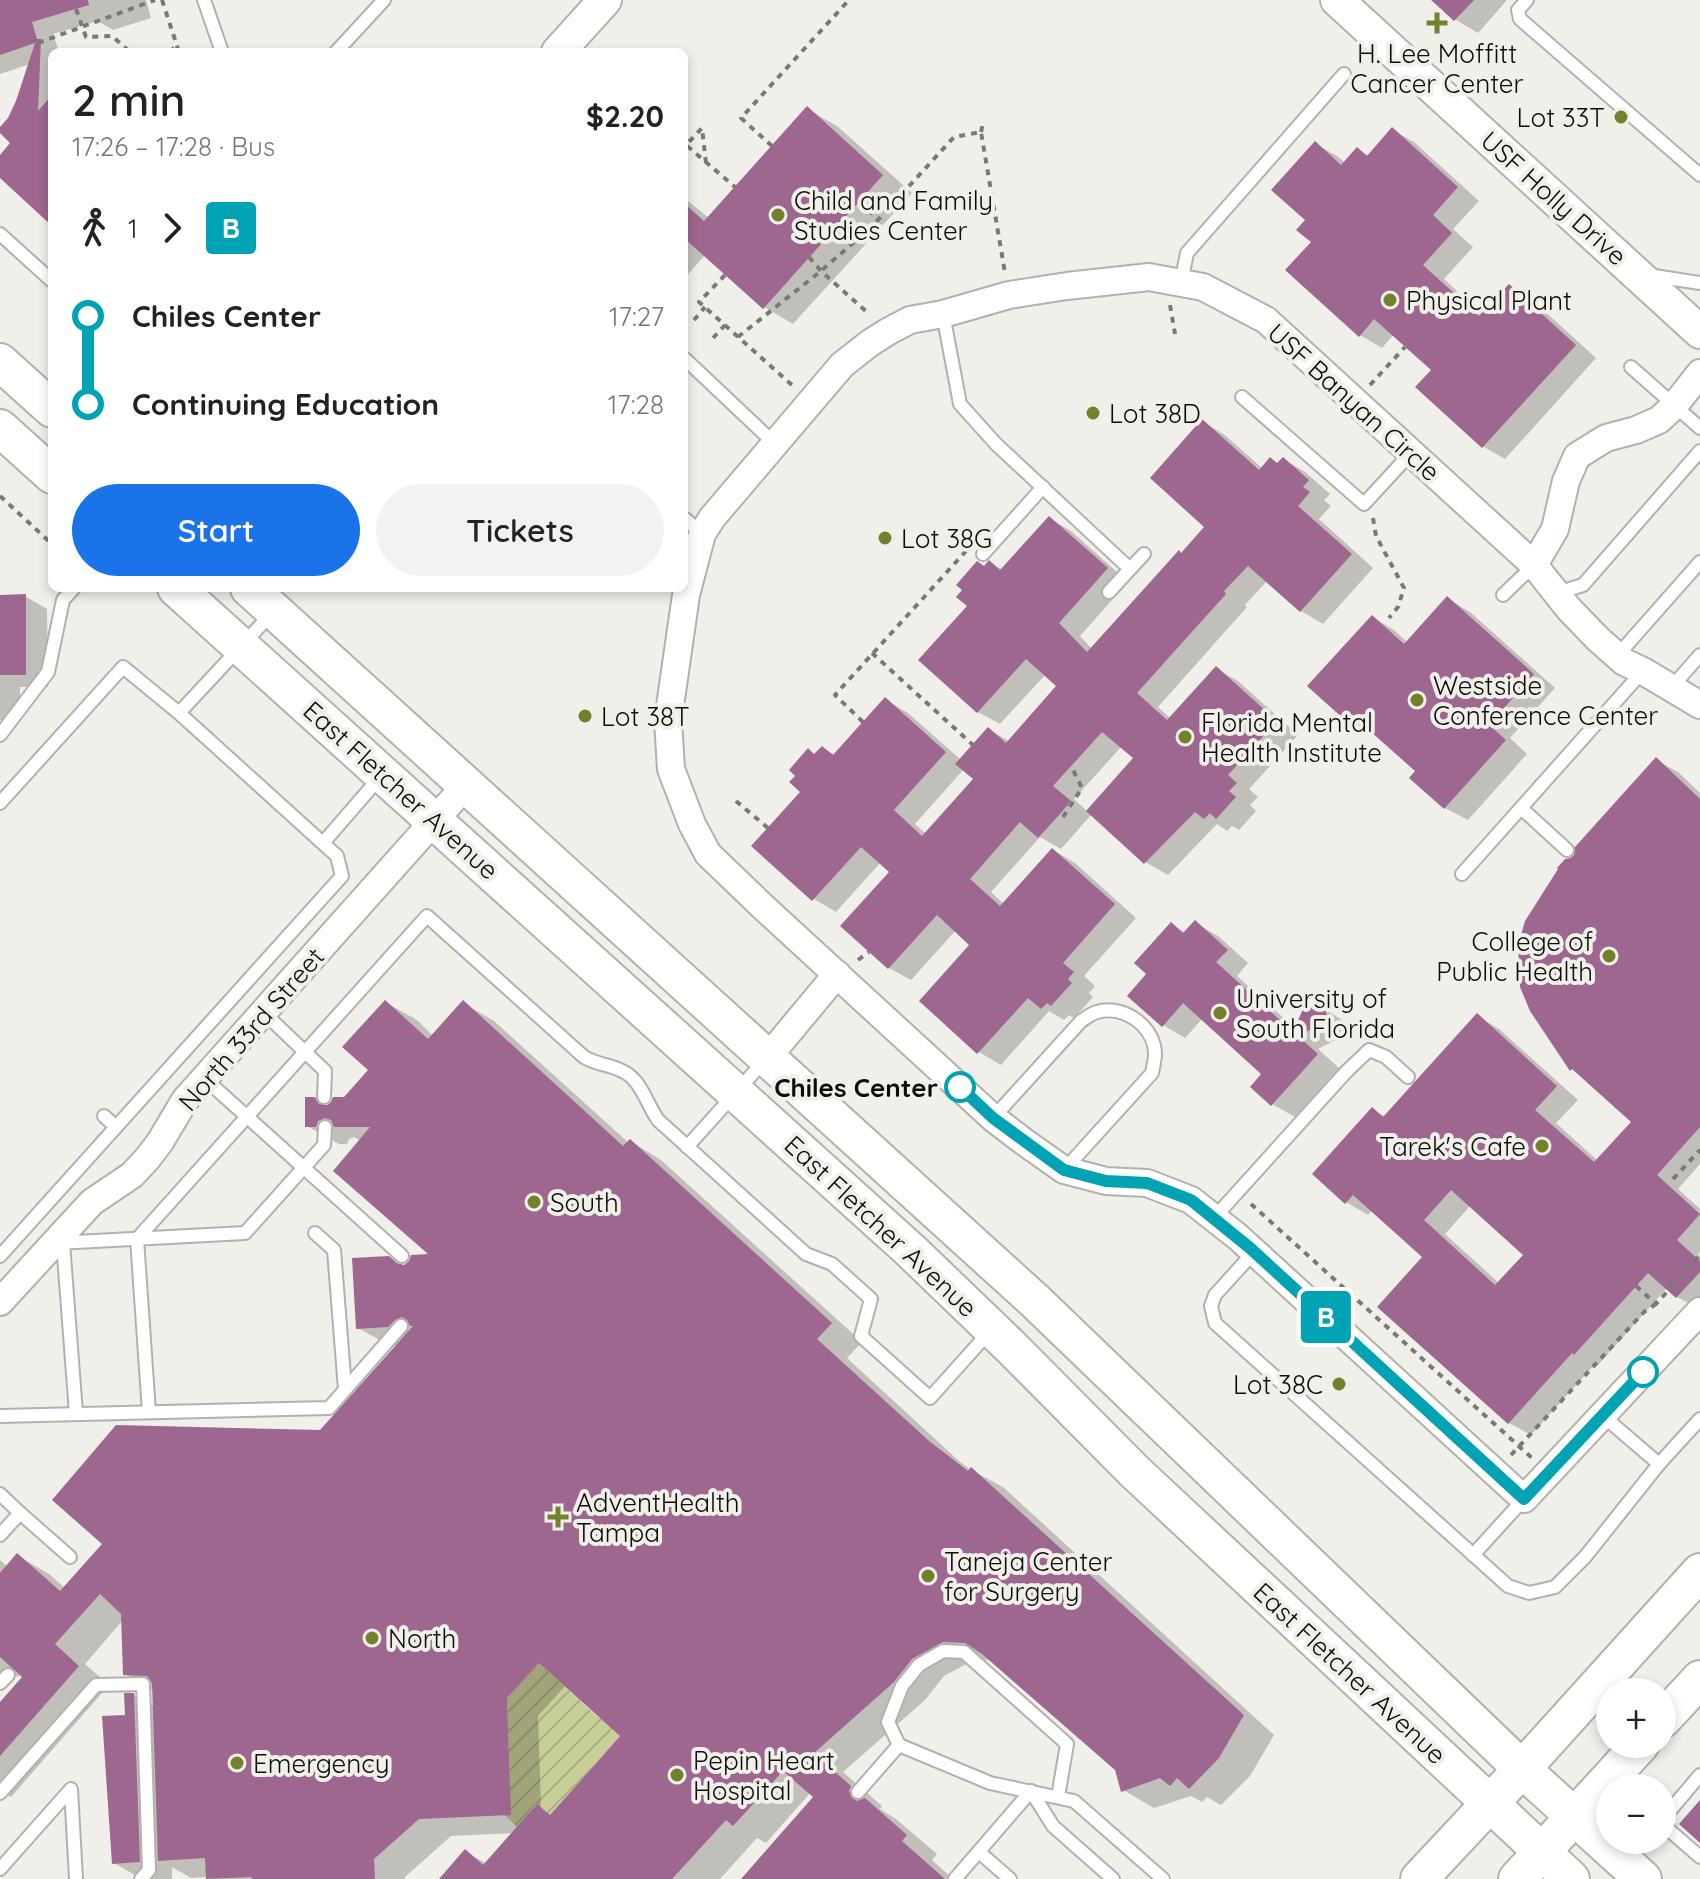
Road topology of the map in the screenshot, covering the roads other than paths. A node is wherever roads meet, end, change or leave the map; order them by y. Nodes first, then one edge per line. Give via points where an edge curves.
1 (204, 0) edge
2 (384, 0) edge
3 (605, 0) edge
4 (1337, 0) edge
5 (1527, 0) edge
6 (221, 48) edge
7 (340, 48) edge
8 (562, 48) edge
9 (1344, 74) dead end
10 (1700, 175) edge
11 (0, 234) edge
12 (1635, 272) junction
13 (48, 277) edge
14 (1700, 283) edge
15 (1175, 290) junction
16 (943, 314) junction
17 (1700, 332) edge
18 (0, 362) edge
19 (688, 362) edge
20 (1631, 367) dead end
21 (1700, 373) edge
22 (1242, 397) dead end
23 (48, 405) edge
24 (1674, 406) junction
25 (0, 428) edge
26 (1700, 428) edge
27 (775, 444) junction
28 (1700, 451) edge
29 (1411, 453) junction
30 (48, 471) edge
31 (1043, 487) junction
32 (693, 526) edge
33 (983, 554) dead end
34 (1144, 554) dead end
35 (1700, 562) edge
36 (1534, 565) junction
37 (1130, 569) junction
38 (688, 575) edge
39 (70, 592) edge
40 (180, 592) edge
41 (686, 592) edge
42 (1109, 592) dead end
43 (1557, 593) junction
44 (1503, 595) dead end
45 (262, 600) edge
46 (241, 646) junction
47 (1700, 655) edge
48 (1617, 656) junction
49 (1643, 671) junction
50 (1671, 688) junction
51 (1700, 705) edge
52 (179, 713) junction
53 (0, 735) edge
54 (383, 774) junction
55 (466, 785) junction
56 (0, 803) edge
57 (1521, 808) junction
58 (434, 820) junction
59 (323, 843) junction
60 (1567, 850) dead end
61 (1462, 874) dead end
62 (837, 974) junction
63 (263, 1012) junction
64 (304, 1052) junction
65 (768, 1057) junction
66 (1408, 1077) dead end
67 (204, 1078) junction
68 (736, 1093) junction
69 (324, 1097) dead end
70 (104, 1116) dead end
71 (246, 1116) junction
72 (993, 1118) junction
73 (116, 1127) junction
74 (325, 1127) dead end
75 (687, 1147) junction
76 (303, 1169) junction
77 (1064, 1170) junction
78 (1214, 1218) junction
79 (315, 1233) dead end
80 (137, 1239) junction
81 (59, 1243) junction
82 (1254, 1252) junction
83 (0, 1256) edge
84 (402, 1256) dead end
85 (0, 1302) edge
86 (1700, 1311) edge
87 (401, 1326) dead end
88 (992, 1329) junction
89 (345, 1389) junction
90 (149, 1412) junction
91 (76, 1413) junction
92 (1602, 1415) junction
93 (0, 1416) edge
94 (1700, 1419) edge
95 (1659, 1464) junction
96 (0, 1494) edge
97 (1524, 1499) junction
98 (20, 1513) junction
99 (0, 1535) edge
100 (1473, 1555) junction
101 (70, 1557) dead end
102 (1700, 1572) edge
103 (1700, 1679) edge
104 (1676, 1705) edge
105 (899, 1745) junction
106 (1628, 1758) edge
107 (1522, 1769) junction
108 (1700, 1775) edge
109 (1031, 1791) junction
110 (858, 1792) dead end
111 (1686, 1792) junction
112 (0, 1793) edge
113 (1058, 1797) junction
114 (1698, 1803) dead end
115 (1489, 1804) junction
116 (1575, 1817) junction
117 (979, 1852) junction
118 (1541, 1853) junction
119 (1700, 1857) edge
120 (0, 1869) edge
121 (76, 1879) edge
122 (141, 1879) edge
123 (955, 1879) edge
124 (1010, 1879) edge
125 (1113, 1879) edge
126 (1163, 1879) edge
127 (1419, 1879) edge
128 (1517, 1879) edge
129 (1571, 1879) edge
130 (1643, 1879) edge

1 - 6 lane
2 - 7 lane
3 - 8 street
4 - 12 street, USF Holly Drive
5 - 10 lane via 1518,10 1520,19
9 - 15 lane via 1187,253
11 - 13 lane
12 - 14 lane
12 - 17 street, USF Holly Drive
15 - 16 street, USF Banyan Circle via 1149,277 1009,295
15 - 29 street, USF Banyan Circle via 1203,287 1266,320
16 - 27 street, USF Banyan Circle via 910,320 870,343 842,365
16 - 31 lane via 960,404
18 - 23 main road
19 - 27 lane
20 - 24 lane
21 - 24 street
22 - 29 lane via 1364,504
24 - 26 lane
24 - 36 street via 1659,420 1606,438 1577,456 1555,529
25 - 30 main road
27 - 32 street, USF Banyan Circle via 712,518
28 - 43 lane via 1583,585
29 - 36 street, USF Banyan Circle
31 - 33 lane
31 - 37 lane
32 - 38 street, USF Banyan Circle
34 - 37 lane
35 - 48 lane
36 - 43 street, USF Banyan Circle
36 - 44 lane
37 - 42 lane
39 - 53 lane via 63,600 48,672
40 - 46 main road, East Fletcher Avenue
41 - 62 street, USF Banyan Circle via 668,720 671,769 692,824 708,854
43 - 48 street, USF Banyan Circle
45 - 46 lane
45 - 55 main road, East Fletcher Avenue
46 - 52 lane
46 - 54 main road, East Fletcher Avenue
47 - 50 lane
48 - 49 street, USF Banyan Circle
49 - 50 street, USF Banyan Circle
49 - 57 lane
50 - 51 street, USF Banyan Circle
52 - 56 lane via 123,667
52 - 59 lane
54 - 58 main road, East Fletcher Avenue
54 - 59 lane
55 - 58 street, North 33rd Street
55 - 65 main road, East Fletcher Avenue
57 - 60 lane
57 - 61 lane
58 - 63 street, North 33rd Street
58 - 68 main road, East Fletcher Avenue
59 - 73 lane via 337,856 342,876
62 - 65 street
62 - 72 street, USF Banyan Circle
63 - 64 lane
63 - 67 street, North 33rd Street
64 - 69 lane via 325,1071
64 - 71 lane
64 - 75 lane via 427,916 584,1057 633,1078 658,1120
65 - 68 lane
65 - 107 main road, East Fletcher Avenue via 1045,1311
66 - 78 lane via 1369,1050
67 - 71 lane
67 - 81 street, North 33rd Street via 147,1159 92,1202
68 - 75 lane
68 - 88 main road, East Fletcher Avenue
70 - 73 lane
71 - 76 lane
71 - 80 lane
72 - 77 street, USF Banyan Circle
72 - 77 lane via 1081,1021 1097,1012 1132,1016 1150,1032 1155,1052 1152,1073
73 - 83 lane
74 - 76 lane via 324,1145
75 - 88 lane via 806,1254 832,1264 871,1299 861,1336 930,1398
76 - 80 lane via 245,1233
76 - 84 lane
77 - 78 street, USF Banyan Circle via 1106,1181 1147,1183 1191,1200
78 - 82 street, USF Banyan Circle
79 - 89 lane via 334,1250
80 - 81 lane
80 - 90 lane
81 - 85 street, North 33rd Street
81 - 91 lane
82 - 97 street, USF Banyan Circle
82 - 100 lane via 1215,1295 1215,1323
86 - 92 street
87 - 89 lane
88 - 115 main road, East Fletcher Avenue via 1134,1471
89 - 90 lane via 329,1408
90 - 91 lane
91 - 93 lane
92 - 95 lane
92 - 97 street
94 - 95 lane
95 - 100 lane via 1555,1587 1529,1593 1508,1586
96 - 98 lane
97 - 100 lane
98 - 99 lane
98 - 101 lane
102 - 107 main road
103 - 104 main road
105 - 109 lane via 990,1783
105 - 110 lane
105 - 113 lane via 888,1722 902,1686 919,1665 943,1651 964,1652 1067,1744
106 - 116 main road
107 - 115 main road
107 - 116 main road, East Fletcher Avenue
108 - 111 lane
109 - 113 lane
109 - 117 lane
109 - 125 lane via 1053,1826
111 - 114 lane
111 - 119 lane via 1665,1822
112 - 122 lane via 96,1685 143,1684 149,1870
113 - 126 lane via 1074,1801
115 - 118 main road, East Fletcher Avenue
115 - 127 main road
116 - 118 main road
116 - 130 main road, East Fletcher Avenue
117 - 123 lane
117 - 124 lane
118 - 128 main road
118 - 129 main road, East Fletcher Avenue
120 - 121 lane via 71,1789

